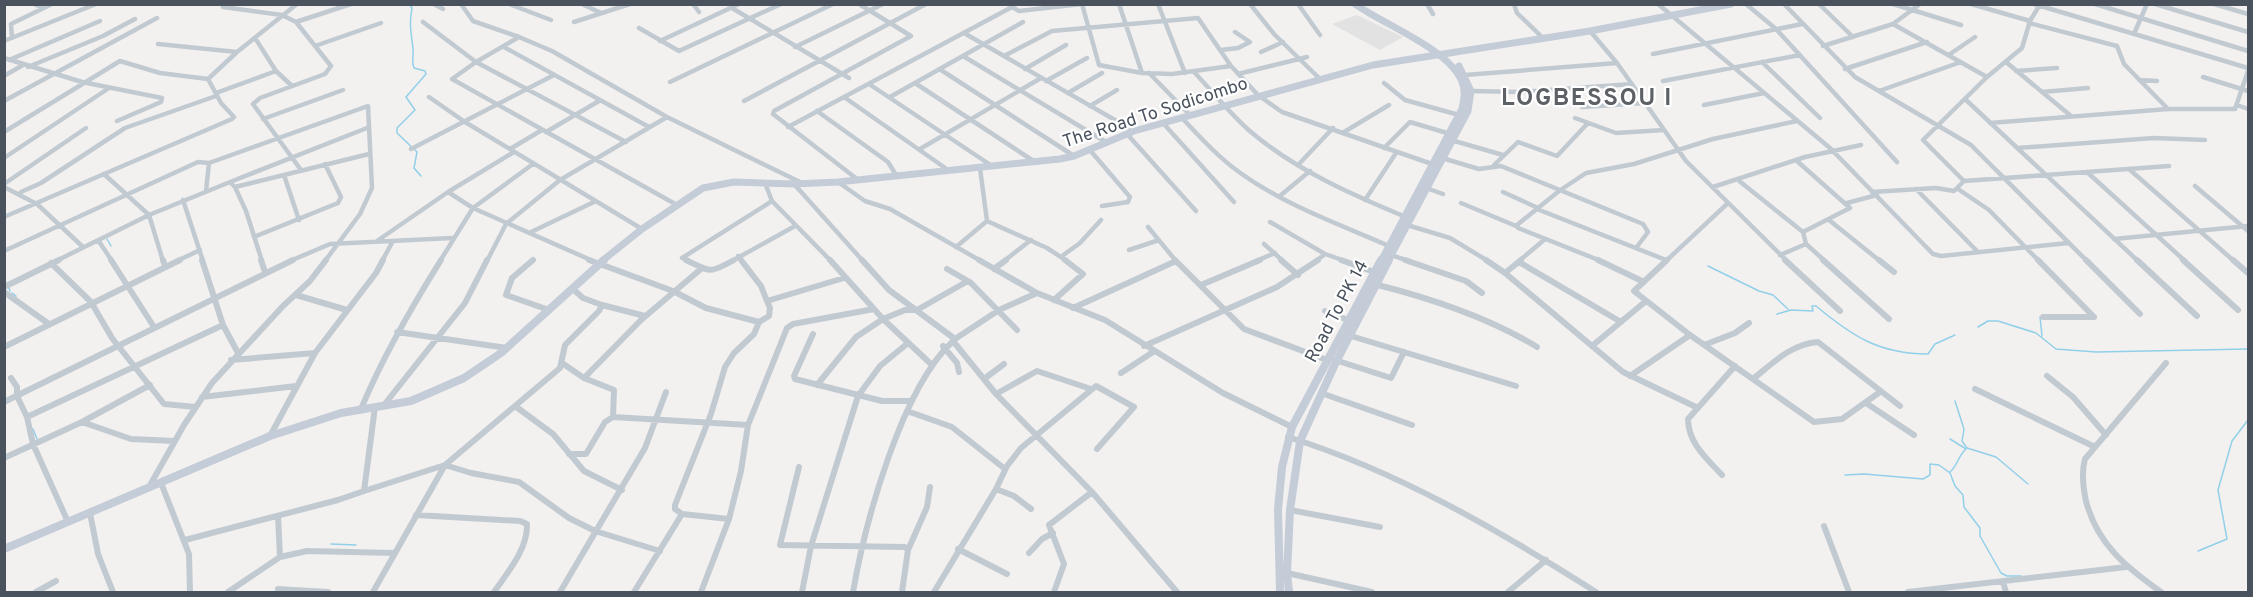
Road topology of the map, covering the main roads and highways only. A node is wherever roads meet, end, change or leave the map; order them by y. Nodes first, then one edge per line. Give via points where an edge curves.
1 (1356, 4) edge
2 (1363, 4) edge
3 (1731, 4) edge
4 (1448, 58) junction
5 (1449, 137) junction
6 (1407, 220) junction
7 (1372, 284) junction
8 (4, 549) edge
9 (1280, 592) edge
10 (1289, 592) edge

1 - 4 main road via 1380,23
2 - 4 main road
3 - 4 main road, The Road To Sodicombo
4 - 5 main road, Road To PK 14 via 1466,90 1465,102
4 - 5 main road, Road To PK 14 via 1465,75 1471,91 1468,111
4 - 8 main road, The Road To Sodicombo via 1373,65 1258,95 1130,133 1074,156 838,182 734,182 709,186 642,229 507,348 464,378 428,395 360,409 270,436
5 - 6 main road, Road To PK 14
5 - 6 main road, Road To PK 14 via 1442,158
6 - 7 main road, Road To PK 14
6 - 7 main road, Road To PK 14 via 1374,272
7 - 9 main road, Road To PK 14 via 1348,320 1288,437 1279,504
7 - 10 main road, Road To PK 14 via 1300,441 1290,510

